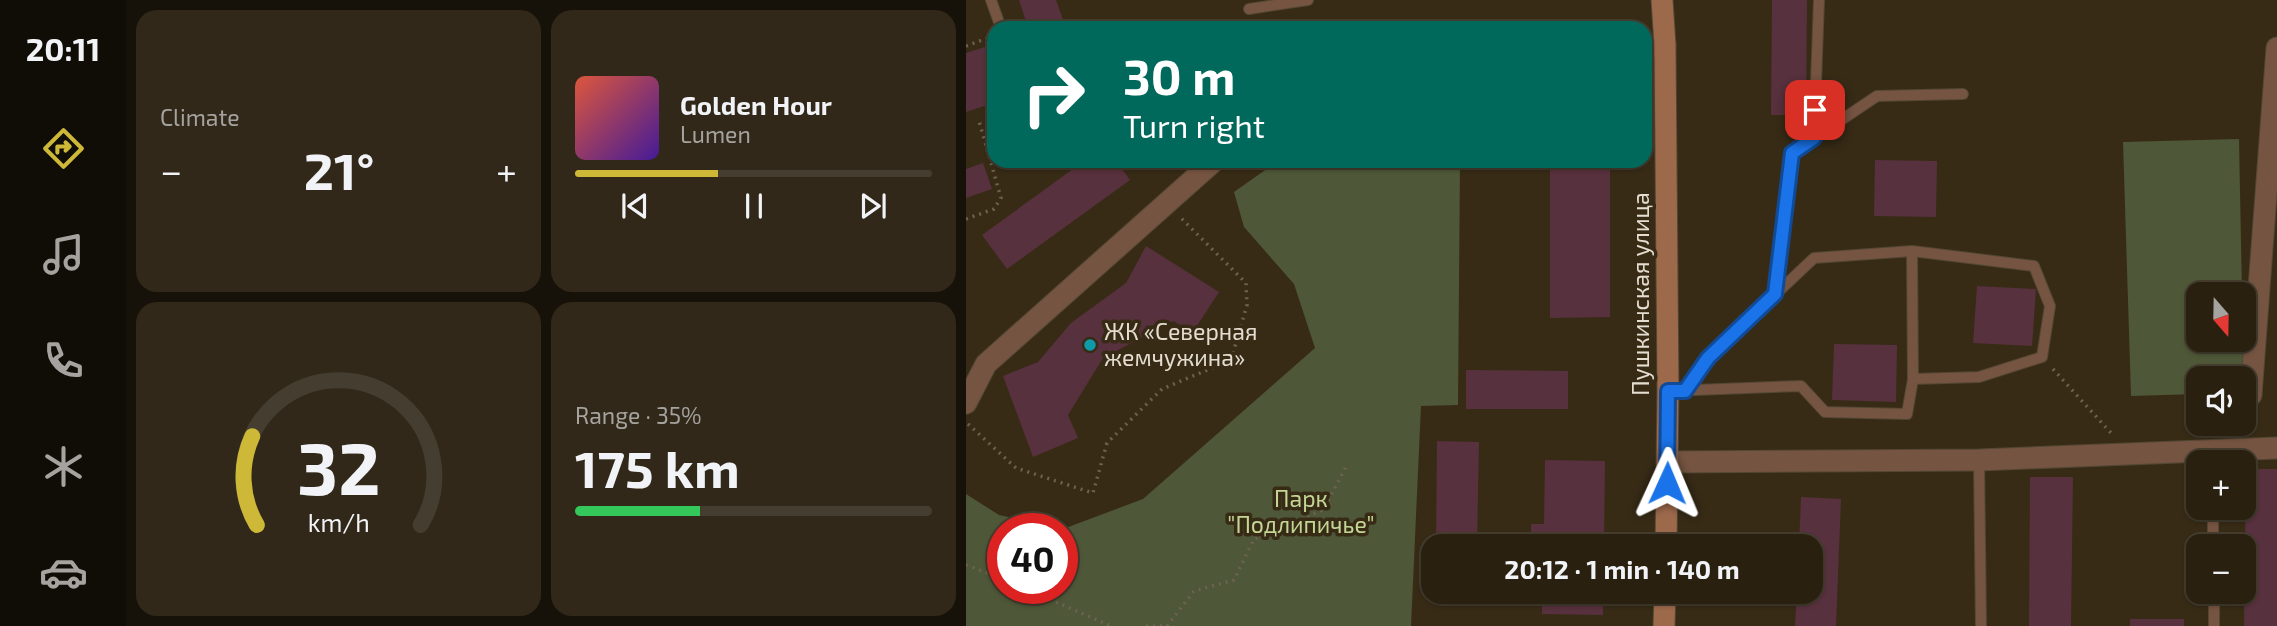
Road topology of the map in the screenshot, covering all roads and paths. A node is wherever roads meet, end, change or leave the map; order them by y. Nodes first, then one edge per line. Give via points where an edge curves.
1 (991, 0) edge
2 (1308, 0) edge
3 (1662, 0) edge
4 (1819, 0) edge
5 (1249, 9) dead end
6 (998, 21) edge
7 (987, 38) edge
8 (966, 46) edge
9 (1655, 46) edge
10 (2277, 48) edge
11 (1963, 94) dead end
12 (979, 121) dead end
13 (1814, 138) junction
14 (987, 149) edge
15 (992, 168) edge
16 (1206, 168) edge
17 (1166, 205) junction
18 (966, 219) edge
19 (1912, 251) junction
20 (1775, 294) junction
21 (2042, 357) junction
22 (2253, 366) edge
23 (1913, 379) junction
24 (1676, 391) junction
25 (966, 403) edge
26 (966, 424) edge
27 (2277, 448) edge
28 (2256, 451) edge
29 (2131, 455) junction
30 (2186, 456) edge
31 (1979, 460) junction
32 (1667, 462) junction
33 (1347, 466) dead end
34 (1666, 534) edge
35 (966, 565) edge
36 (987, 573) edge
37 (1061, 604) edge
38 (1665, 604) edge
39 (2214, 604) edge
40 (1111, 626) edge
41 (1146, 626) edge
42 (1165, 626) edge
43 (1664, 626) edge
44 (1981, 626) edge
45 (2214, 626) edge

1 - 6 lane
2 - 5 lane
3 - 9 street, Пушкинская улица
4 - 13 lane
7 - 8 path
9 - 24 street, Пушкинская улица
10 - 22 street
11 - 13 lane via 1877,96
12 - 14 path
13 - 20 lane via 1792,153
15 - 18 path via 1001,198 994,209
16 - 17 street
17 - 25 street via 986,364
17 - 26 path via 1245,284 1247,305 1231,360 1162,389 1107,443 1093,493 1016,467
19 - 20 lane via 1814,258
19 - 21 lane via 2034,267 2050,306
19 - 23 lane
20 - 24 lane
21 - 23 lane via 1979,377
21 - 29 path
23 - 24 lane via 1907,414 1825,412 1801,386
24 - 32 street, Пушкинская улица
27 - 28 street
29 - 30 street
29 - 31 street
31 - 32 street
31 - 44 lane
32 - 34 street, Пушкинская улица
33 - 42 path via 1323,510 1254,539 1234,580 1194,591
35 - 36 path
37 - 40 path
38 - 43 street
39 - 45 lane
41 - 42 path

